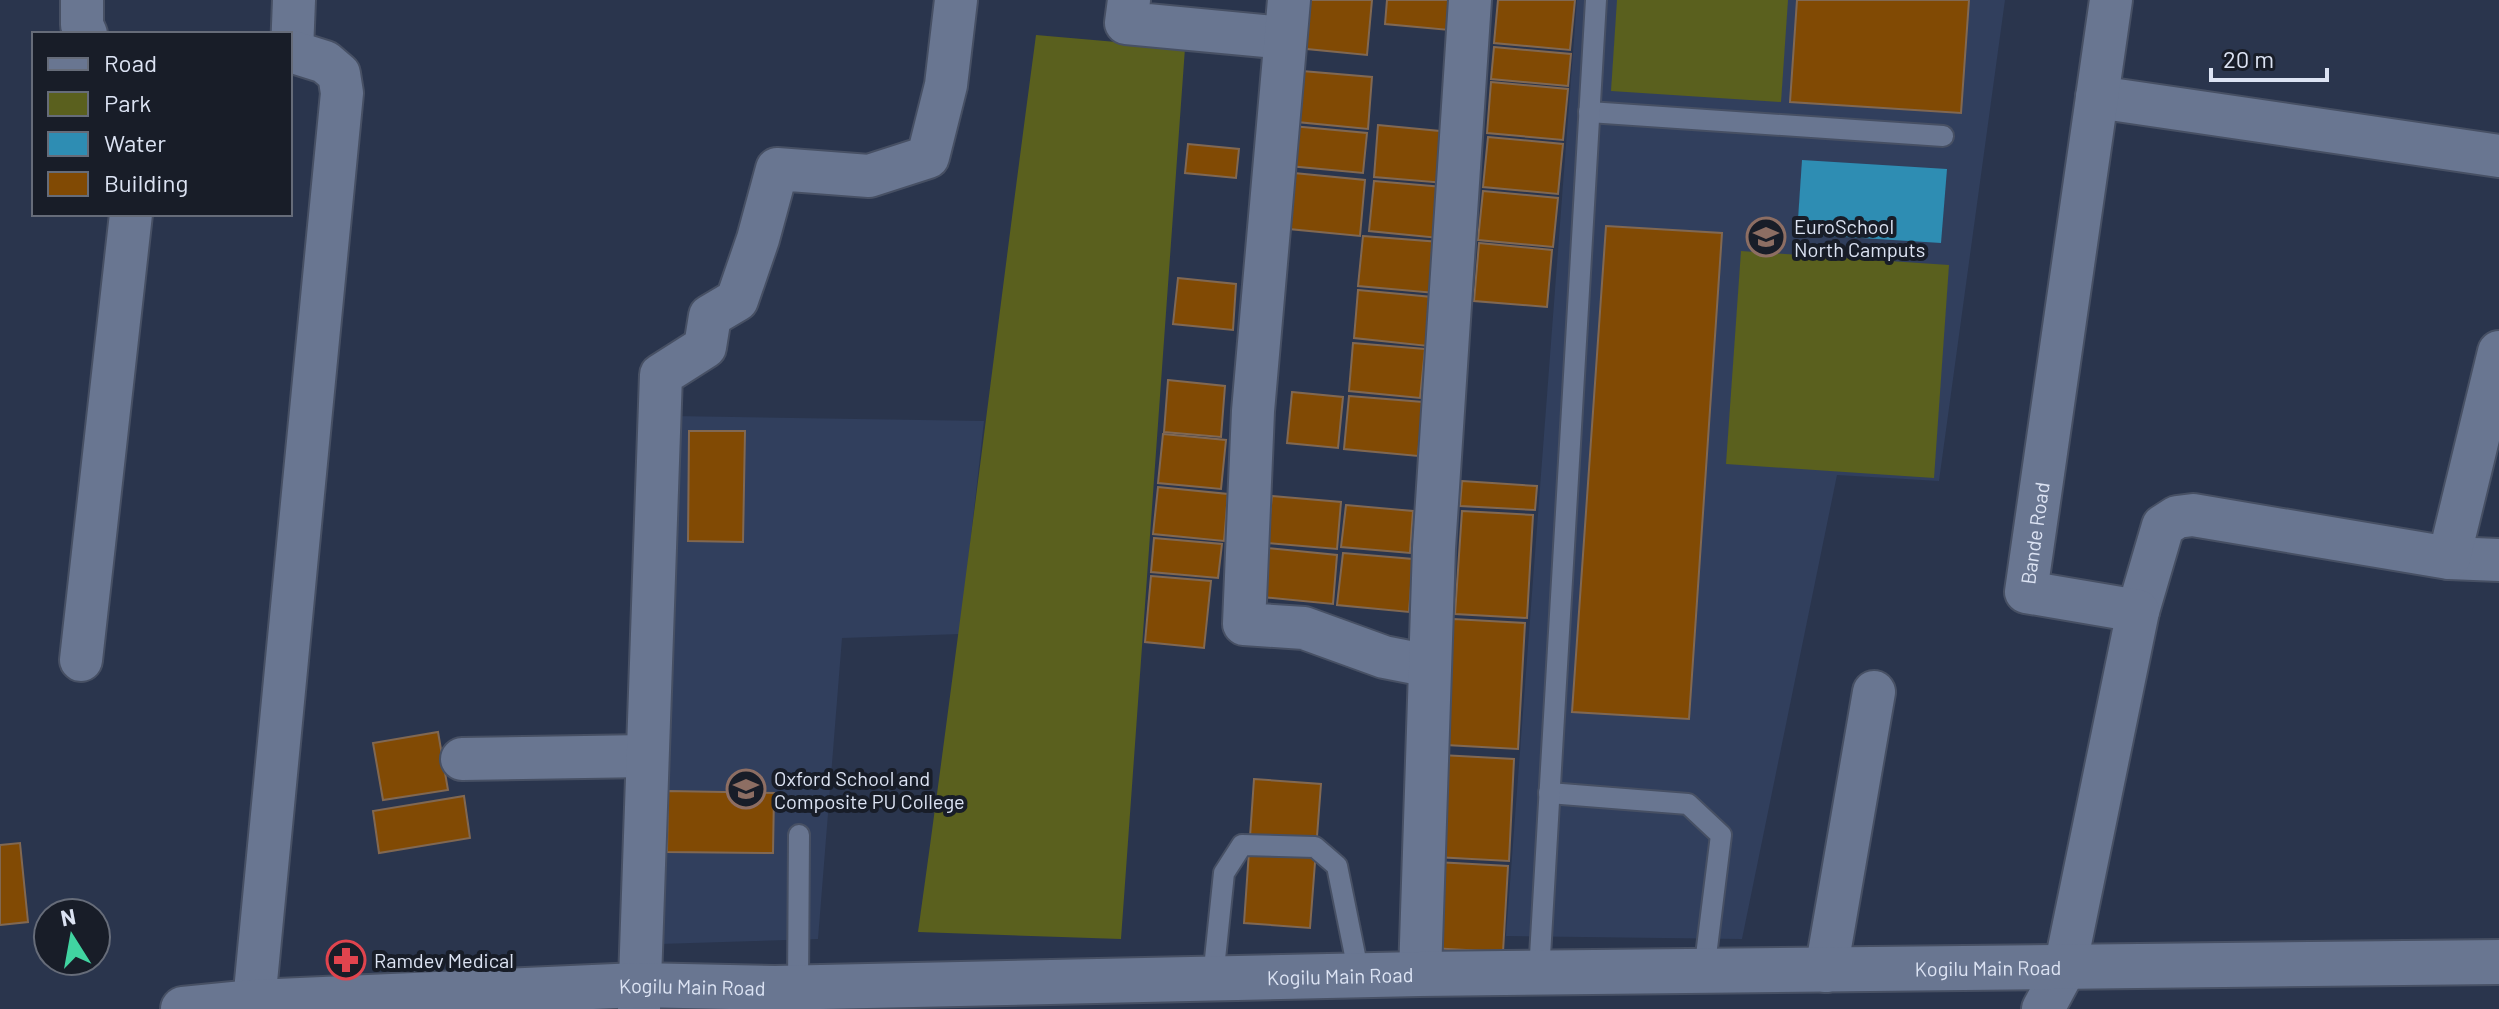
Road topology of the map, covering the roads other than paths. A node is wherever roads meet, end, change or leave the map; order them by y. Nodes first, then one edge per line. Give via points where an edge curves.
1 (82, 0) edge
2 (294, 0) edge
3 (956, 0) edge
4 (1129, 0) edge
5 (1470, 0) edge
6 (1596, 0) edge
7 (2111, 0) edge
8 (1287, 19) edge
9 (85, 32) edge
10 (292, 34) edge
11 (292, 51) edge
12 (2097, 97) junction
13 (1589, 112) junction
14 (1943, 136) dead end
15 (2499, 156) edge
16 (131, 216) edge
17 (2499, 352) edge
18 (2449, 558) junction
19 (2499, 560) edge
20 (2138, 611) junction
21 (81, 660) dead end
22 (1430, 666) junction
23 (1874, 692) dead end
24 (647, 756) junction
25 (462, 759) dead end
26 (1549, 793) junction
27 (799, 835) dead end
28 (2499, 962) edge
29 (2065, 968) junction
30 (1826, 971) junction
31 (1704, 972) junction
32 (1539, 973) junction
33 (1420, 974) junction
34 (1359, 975) junction
35 (1213, 978) junction
36 (798, 987) junction
37 (639, 997) edge
38 (254, 1002) junction
39 (183, 1009) edge
40 (2043, 1009) edge

1 - 9 street
2 - 10 street
3 - 24 street via 946,85 928,157 869,176 777,169 737,300 710,316 705,347 661,375
4 - 8 street via 1126,23
5 - 22 street
6 - 13 lane
7 - 12 street, Bande Road
8 - 22 street via 1253,411 1244,624 1304,628 1384,657
11 - 38 street via 325,62 339,74 342,93
12 - 15 street
12 - 20 street, Bande Road via 2026,592
13 - 14 lane
13 - 26 lane
16 - 21 street
17 - 18 street
18 - 19 street
18 - 20 street via 2193,515 2177,517 2163,526
20 - 29 street
22 - 33 street
23 - 30 street
24 - 25 street
24 - 37 street
26 - 31 lane via 1688,804 1721,835
26 - 32 lane
27 - 36 lane
28 - 29 main road, Kogilu Main Road
29 - 30 main road, Kogilu Main Road
29 - 40 street
30 - 31 main road, Kogilu Main Road
31 - 32 main road, Kogilu Main Road
32 - 33 main road, Kogilu Main Road
33 - 34 main road, Kogilu Main Road
34 - 35 main road, Kogilu Main Road
34 - 35 lane via 1337,866 1315,847 1242,845 1224,873
35 - 36 main road, Kogilu Main Road
36 - 37 main road, Kogilu Main Road
37 - 38 main road, Kogilu Main Road
38 - 39 main road, Kogilu Main Road

